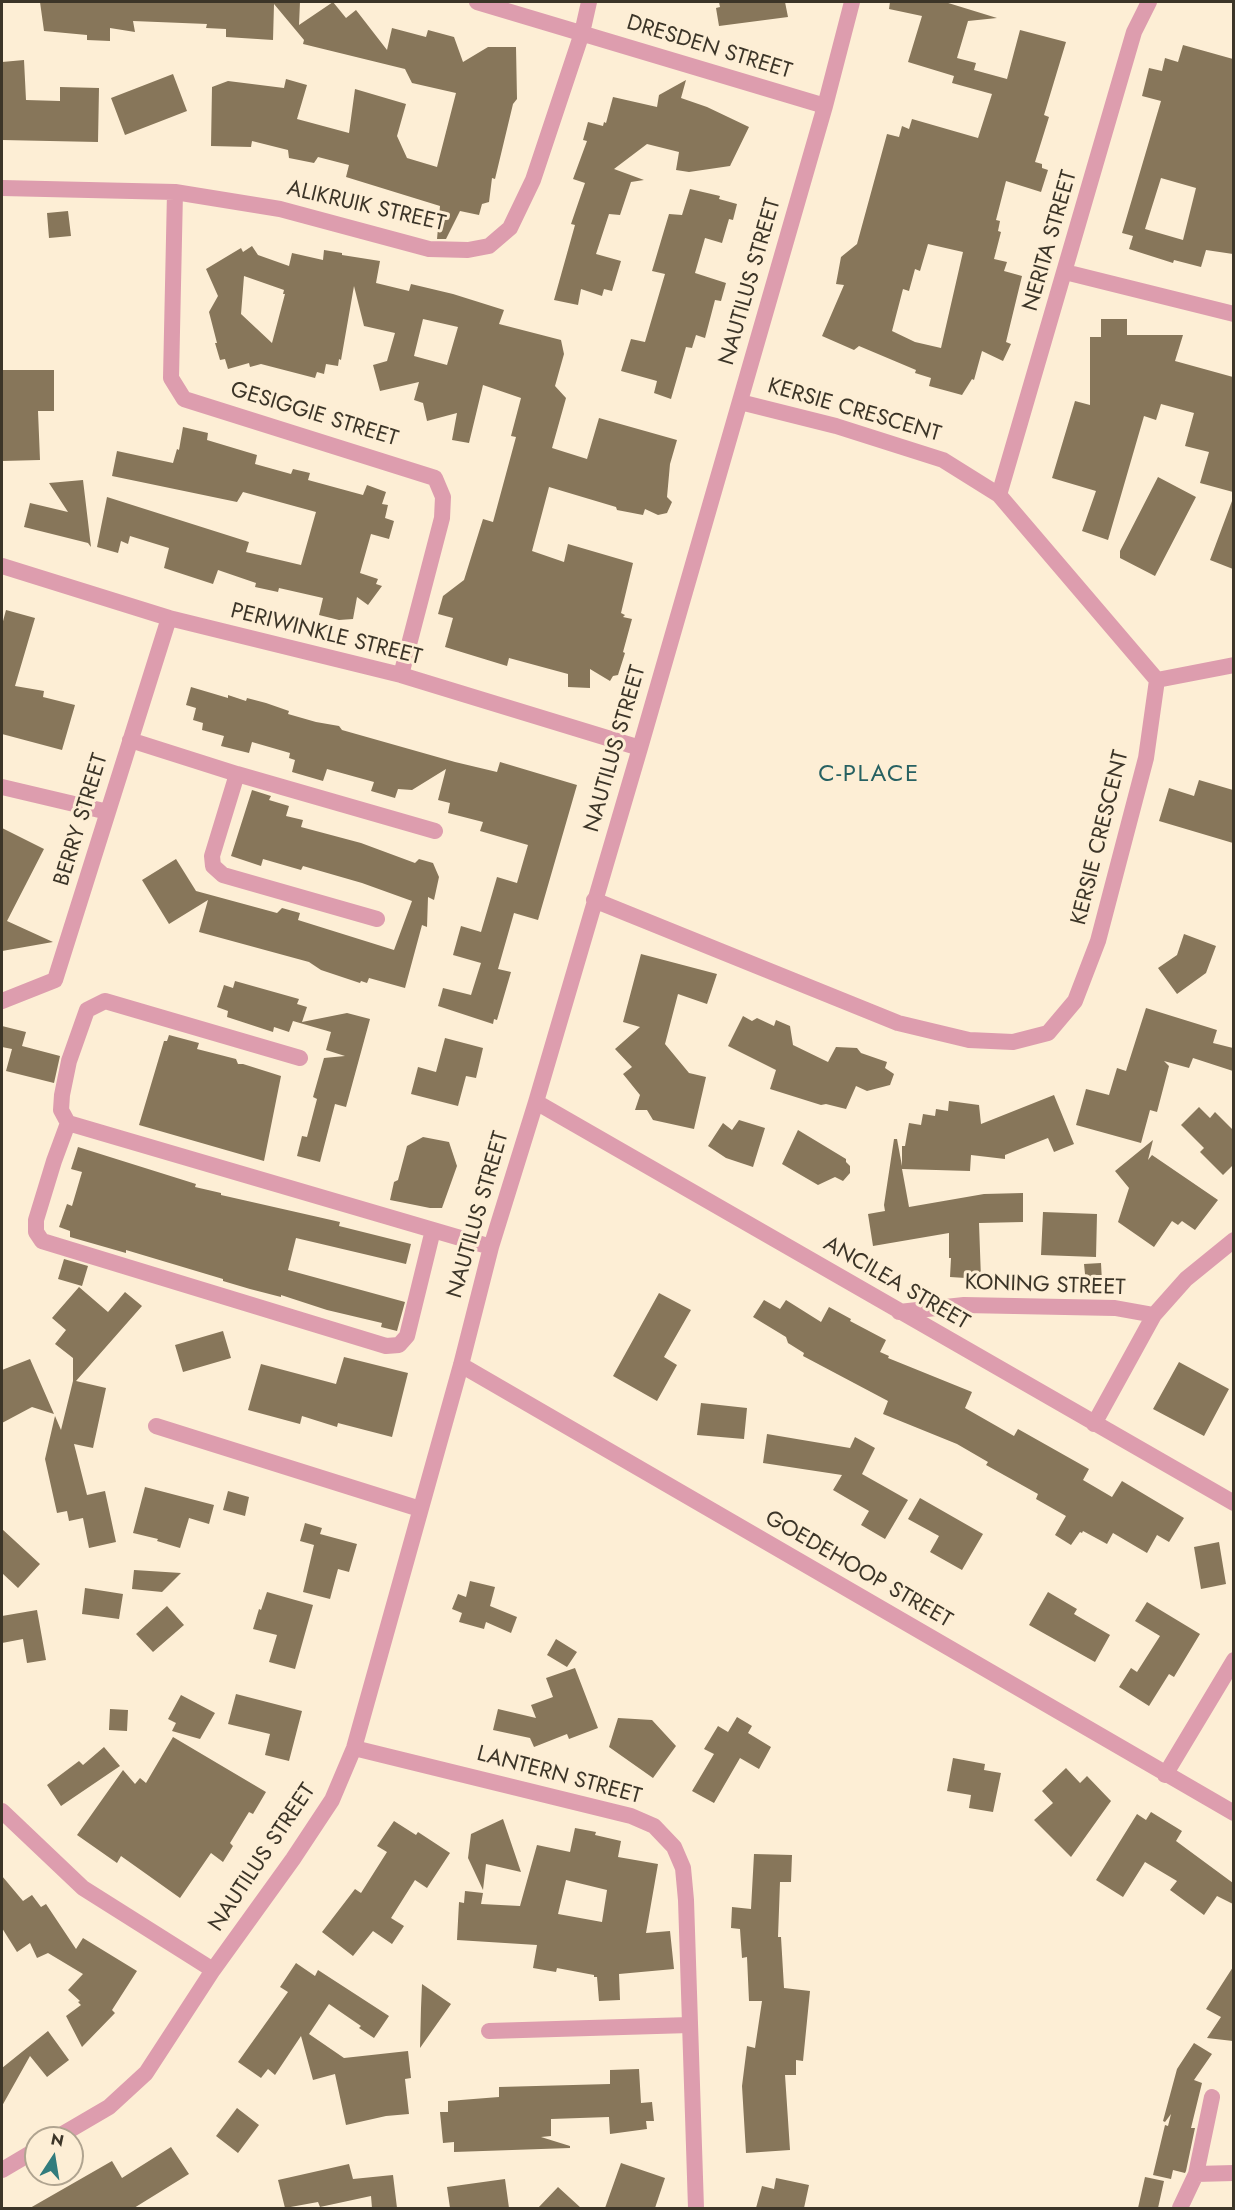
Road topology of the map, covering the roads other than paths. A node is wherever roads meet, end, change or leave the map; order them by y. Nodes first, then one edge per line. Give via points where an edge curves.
1 (477, 2) edge
2 (589, 2) edge
3 (852, 2) edge
4 (1149, 2) edge
5 (582, 33) junction
6 (825, 106) junction
7 (2, 189) edge
8 (175, 192) junction
9 (1065, 272) junction
10 (1233, 314) edge
11 (740, 402) junction
12 (999, 495) junction
13 (2, 566) edge
14 (169, 618) junction
15 (1233, 664) edge
16 (401, 675) junction
17 (1156, 680) junction
18 (130, 740) junction
19 (640, 748) junction
20 (237, 774) junction
21 (2, 787) edge
22 (108, 812) junction
23 (435, 831) dead end
24 (594, 900) junction
25 (377, 919) dead end
26 (2, 1001) edge
27 (300, 1058) dead end
28 (536, 1102) junction
29 (68, 1123) junction
30 (434, 1230) junction
31 (1233, 1240) edge
32 (491, 1247) junction
33 (899, 1312) junction
34 (1154, 1315) junction
35 (461, 1365) junction
36 (1094, 1424) junction
37 (156, 1426) dead end
38 (1233, 1503) edge
39 (420, 1509) junction
40 (1233, 1660) edge
41 (354, 1748) junction
42 (1166, 1775) junction
43 (2, 1811) edge
44 (1233, 1814) edge
45 (213, 1970) junction
46 (690, 2025) junction
47 (489, 2031) dead end
48 (1212, 2097) dead end
49 (77, 2126) edge
50 (24, 2157) edge
51 (2, 2170) edge
52 (1233, 2173) edge
53 (1196, 2174) junction
54 (696, 2208) edge
55 (1180, 2208) edge

1 - 5 street, DRESDEN STREET
2 - 5 street, ALIKRUIK STREET
3 - 6 street, NAUTILUS STREET
4 - 9 street, NERITA STREET via 1134,32
5 - 6 street, DRESDEN STREET
5 - 8 street, ALIKRUIK STREET via 533,180 510,228 489,246 429,249 280,209
6 - 11 street, NAUTILUS STREET
7 - 8 street, ALIKRUIK STREET
8 - 16 street, GESIGGIE STREET via 171,378 184,399 435,478 443,497 442,518
9 - 10 street
9 - 12 street, NERITA STREET
11 - 12 street, KERSIE CRESCENT via 836,426 943,460
11 - 19 street, NAUTILUS STREET
12 - 17 street, KERSIE CRESCENT
13 - 14 street, PERIWINKLE STREET
14 - 16 street, PERIWINKLE STREET
14 - 18 street, BERRY STREET
15 - 17 street
16 - 19 street, PERIWINKLE STREET
17 - 24 street, KERSIE CRESCENT via 1146,758 1098,941 1076,1002 1048,1033 1013,1041 969,1040 898,1023
18 - 20 street
18 - 22 street, BERRY STREET
19 - 24 street, NAUTILUS STREET
20 - 23 street
20 - 25 street via 212,856 213,866 223,875
21 - 22 street
22 - 26 street, BERRY STREET via 55,980
24 - 28 street, NAUTILUS STREET
27 - 29 street via 105,1001 87,1010 69,1061 61,1110
28 - 32 street, NAUTILUS STREET
28 - 33 street, ANCILEA STREET
29 - 30 street
29 - 30 street via 36,1220 36,1232 42,1241 386,1346 399,1345 407,1336
30 - 32 street
31 - 34 street, KONING STREET via 1186,1279
32 - 35 street, NAUTILUS STREET
33 - 34 street, KONING STREET via 964,1305 1115,1308
33 - 36 street, ANCILEA STREET
34 - 36 street, KONING STREET
35 - 39 street, NAUTILUS STREET
35 - 42 street, GOEDEHOOP STREET
36 - 38 street, ANCILEA STREET
37 - 39 street
39 - 41 street, NAUTILUS STREET
40 - 42 street
41 - 45 street, NAUTILUS STREET via 332,1800
41 - 46 street, LANTERN STREET via 631,1816 654,1826 674,1847 683,1868
42 - 44 street, GOEDEHOOP STREET
43 - 45 street via 83,1888
45 - 49 street, NAUTILUS STREET via 146,2073 109,2107
46 - 47 street
46 - 54 street, LANTERN STREET
48 - 53 street
50 - 51 street
52 - 53 street
53 - 55 street

